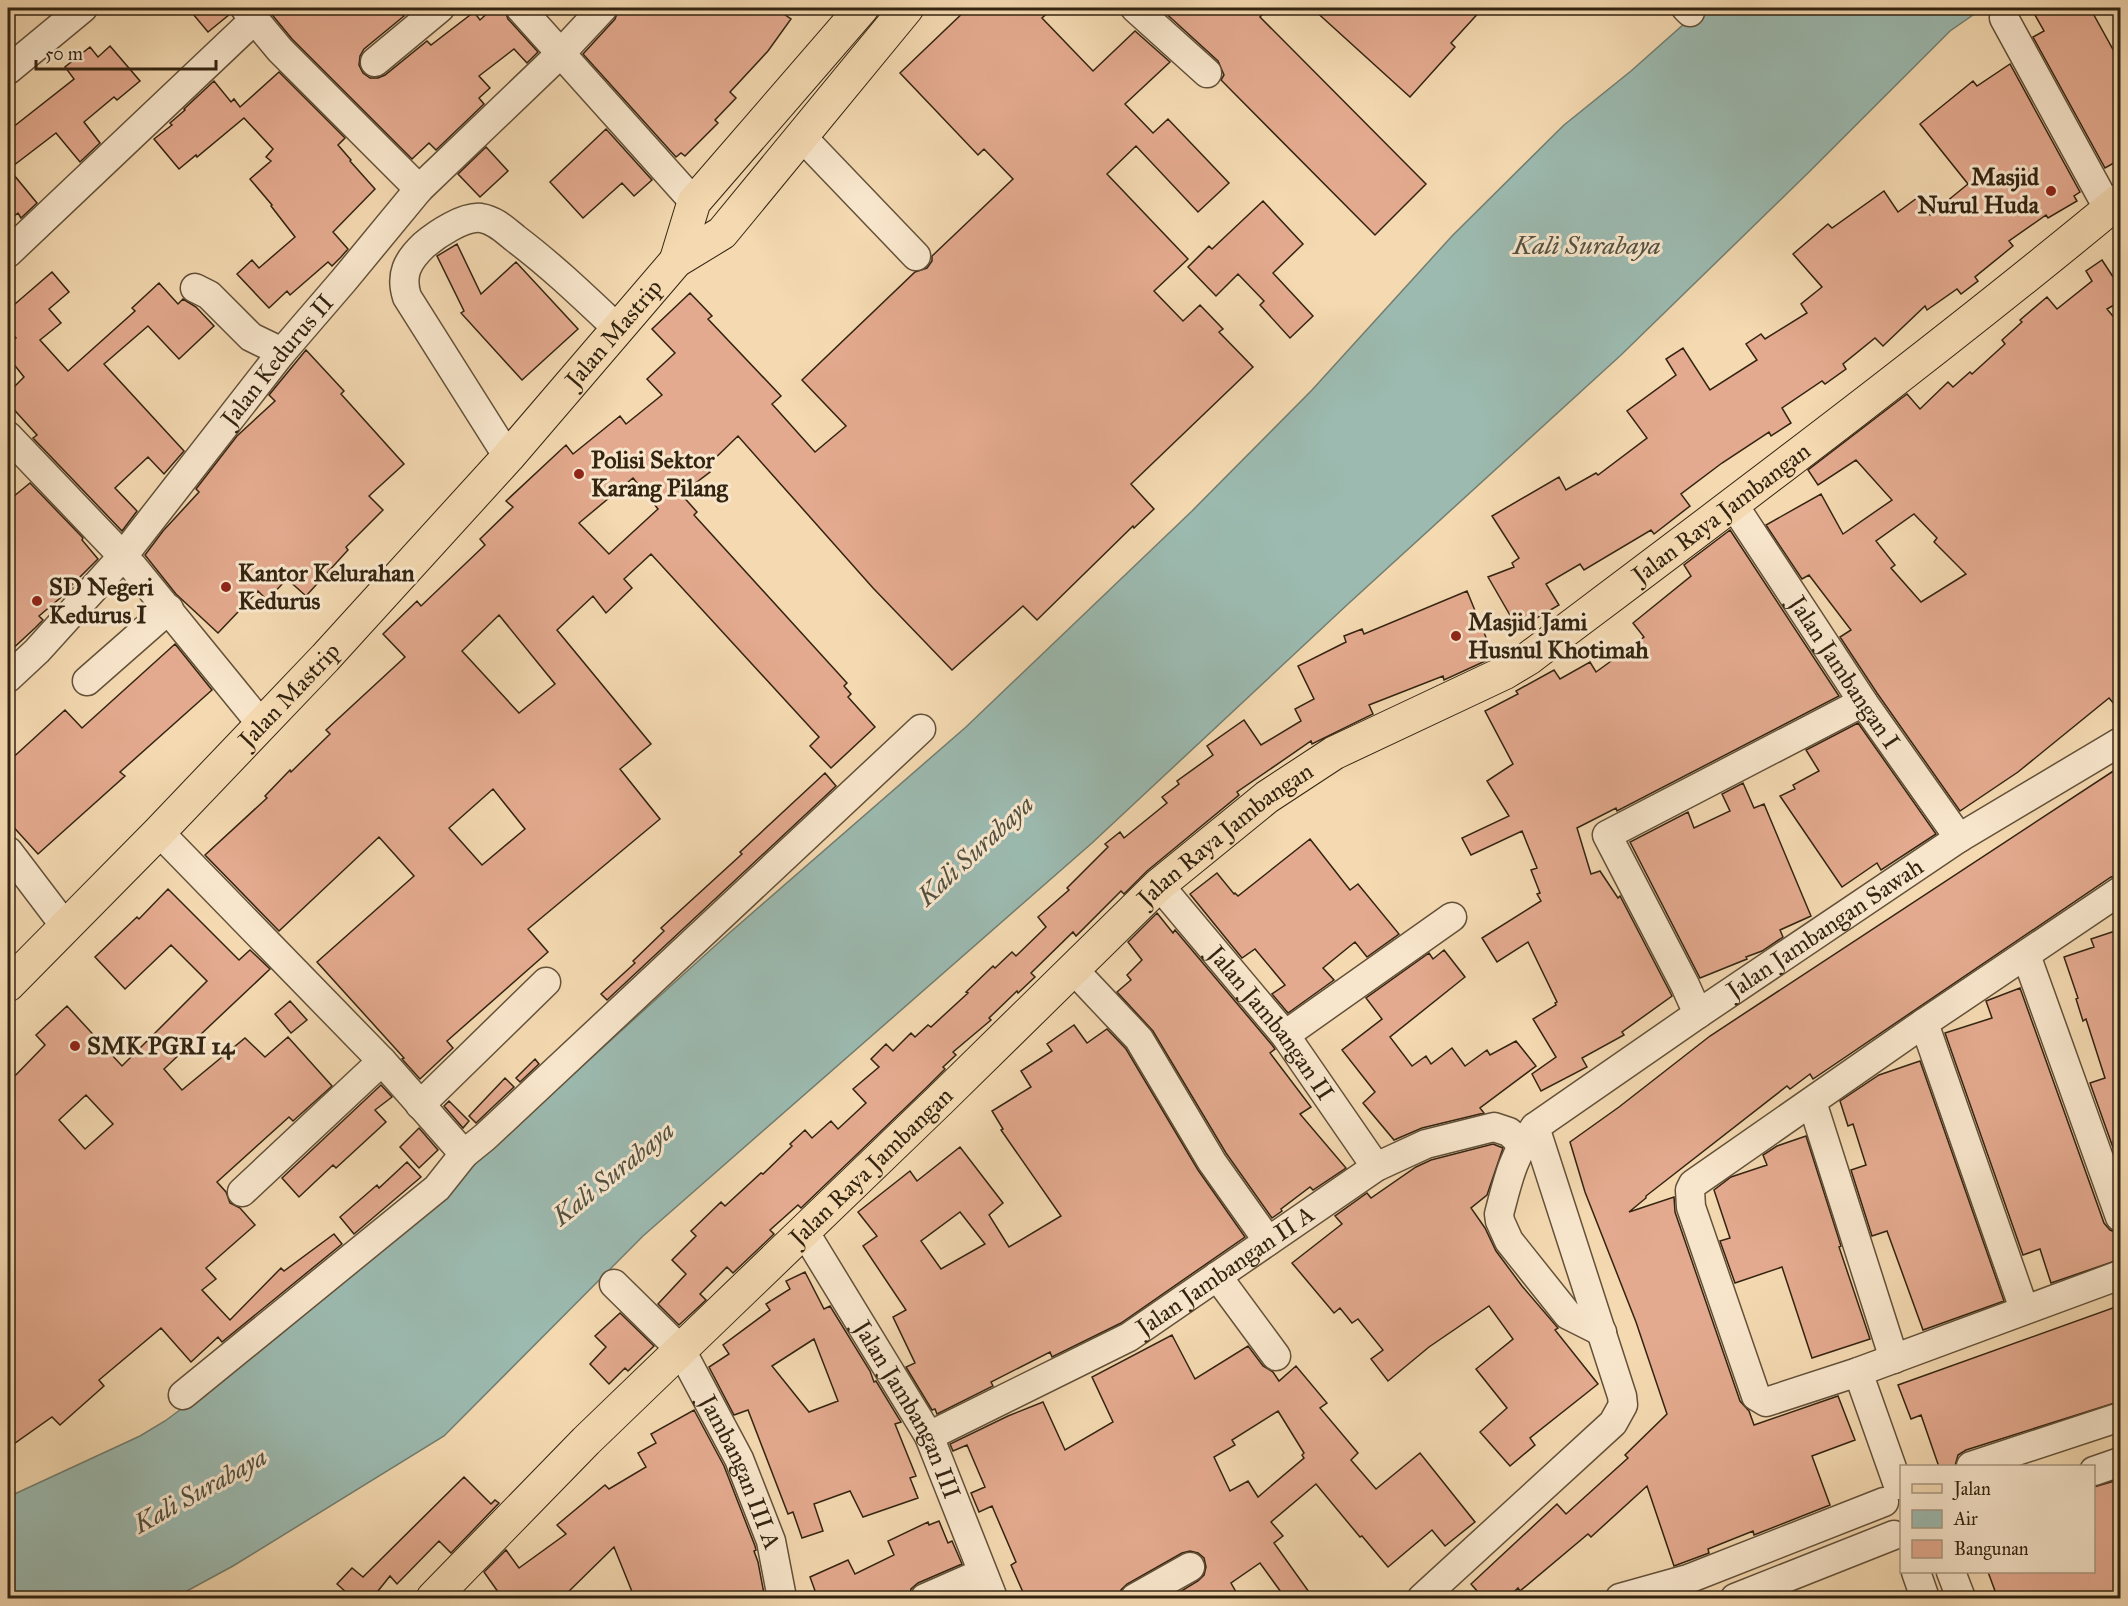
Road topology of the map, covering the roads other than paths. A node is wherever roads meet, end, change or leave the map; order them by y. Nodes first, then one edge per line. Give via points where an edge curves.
1 (83, 8) edge
2 (440, 8) edge
3 (520, 8) edge
4 (603, 8) edge
5 (862, 8) edge
6 (907, 8) edge
7 (1135, 8) edge
8 (250, 13) edge
9 (2004, 18) dead end
10 (560, 54) junction
11 (375, 62) dead end
12 (8, 70) edge
13 (1207, 73) dead end
14 (801, 136) junction
15 (419, 189) junction
16 (694, 202) junction
17 (2115, 205) edge
18 (8, 253) edge
19 (916, 256) dead end
20 (676, 261) junction
21 (195, 288) dead end
22 (619, 330) junction
23 (282, 352) junction
24 (8, 436) edge
25 (508, 458) junction
26 (1733, 504) junction
27 (123, 556) junction
28 (169, 609) junction
29 (8, 678) edge
30 (87, 681) dead end
31 (1863, 702) junction
32 (262, 725) junction
33 (921, 729) dead end
34 (2121, 742) edge
35 (159, 832) junction
36 (1959, 838) junction
37 (8, 851) edge
38 (1159, 885) junction
39 (2121, 891) edge
40 (1452, 917) dead end
41 (65, 926) junction
42 (2026, 955) junction
43 (1073, 969) junction
44 (546, 982) dead end
45 (8, 985) edge
46 (1698, 1014) junction
47 (1924, 1023) junction
48 (1285, 1035) junction
49 (382, 1062) junction
50 (1812, 1102) junction
51 (420, 1105) junction
52 (1529, 1136) junction
53 (464, 1154) junction
54 (1376, 1167) junction
55 (242, 1191) dead end
56 (2121, 1217) edge
57 (804, 1231) junction
58 (1268, 1241) junction
59 (2121, 1275) edge
60 (1217, 1276) junction
61 (614, 1284) dead end
62 (2024, 1309) junction
63 (1602, 1332) junction
64 (681, 1350) junction
65 (1276, 1356) dead end
66 (1894, 1359) junction
67 (1858, 1372) junction
68 (183, 1395) dead end
69 (2121, 1417) edge
70 (928, 1436) junction
71 (2121, 1462) edge
72 (1977, 1465) edge
73 (2095, 1471) edge
74 (1895, 1490) edge
75 (1898, 1536) edge
76 (1190, 1567) dead end
77 (1916, 1573) edge
78 (1951, 1573) edge
79 (987, 1586) edge
80 (433, 1599) edge
81 (782, 1599) edge
82 (925, 1599) edge
83 (1135, 1599) edge
84 (1422, 1599) edge
85 (1620, 1599) edge
86 (1735, 1599) edge
87 (1925, 1599) edge
88 (1961, 1599) edge

1 - 12 street
2 - 11 street
3 - 10 street
4 - 10 street, Jalan Kedurus II
5 - 16 main road, Jalan Mastrip
6 - 14 main road, Jalan Mastrip
7 - 13 street
8 - 15 street via 280,50
8 - 18 street
9 - 17 street
10 - 15 street, Jalan Kedurus II
10 - 16 street
14 - 19 street
14 - 20 main road, Jalan Mastrip via 722,233
15 - 23 street, Jalan Kedurus II
16 - 20 main road, Jalan Mastrip
17 - 26 main road, Jalan Raya Jambangan
20 - 22 main road, Jalan Mastrip
21 - 23 street via 209,295 251,337
22 - 25 main road, Jalan Mastrip
22 - 25 street via 551,266 496,224 481,218 463,220 424,245 404,271 407,297
23 - 27 street, Jalan Kedurus II
24 - 27 street
25 - 32 main road, Jalan Mastrip
26 - 31 street, Jalan Jambangan I
26 - 38 main road, Jalan Raya Jambangan via 1529,658 1504,674 1334,753 1267,796
27 - 28 street
27 - 29 street, Jalan Kedurus II
28 - 30 street
28 - 32 street
31 - 36 street, Jalan Jambangan I
31 - 46 street via 1607,835
32 - 35 main road, Jalan Mastrip
33 - 53 street
34 - 36 street, Jalan Jambangan Sawah
35 - 41 main road, Jalan Mastrip
35 - 49 street
36 - 46 street, Jalan Jambangan Sawah
37 - 41 street
38 - 43 main road, Jalan Raya Jambangan
38 - 48 street, Jalan Jambangan II
39 - 42 street
40 - 48 street
41 - 45 main road, Jalan Mastrip
42 - 47 street
42 - 56 street
43 - 57 main road, Jalan Raya Jambangan
43 - 58 street via 1139,1039 1217,1170
44 - 51 street
46 - 52 street, Jalan Jambangan Sawah
47 - 50 street
47 - 62 street
48 - 54 street, Jalan Jambangan II
49 - 51 street
49 - 55 street
50 - 66 street
50 - 67 street via 1693,1184 1691,1207 1758,1398 1770,1402
51 - 53 street
52 - 54 street, Jalan Jambangan II A via 1494,1127 1426,1144
52 - 63 street
52 - 63 street via 1510,1173 1500,1221 1509,1240 1568,1315
53 - 68 street via 437,1188
54 - 58 street, Jalan Jambangan II A
57 - 64 main road, Jalan Raya Jambangan
57 - 70 street, Jalan Jambangan III
58 - 60 street, Jalan Jambangan II A
59 - 62 street
60 - 65 street
60 - 70 street, Jalan Jambangan II A via 1130,1337
61 - 64 street, Jambangan III A
62 - 66 street
63 - 84 street via 1622,1396 1618,1416
64 - 80 main road, Jalan Raya Jambangan
64 - 81 street, Jambangan III A via 739,1460 771,1541
66 - 67 street
67 - 74 street
69 - 72 street
70 - 79 street, Jalan Jambangan III
71 - 73 street
74 - 75 street via 1882,1514 1886,1525
74 - 85 street via 1688,1579
75 - 86 street
76 - 83 street
77 - 87 street
78 - 88 street
79 - 82 street

